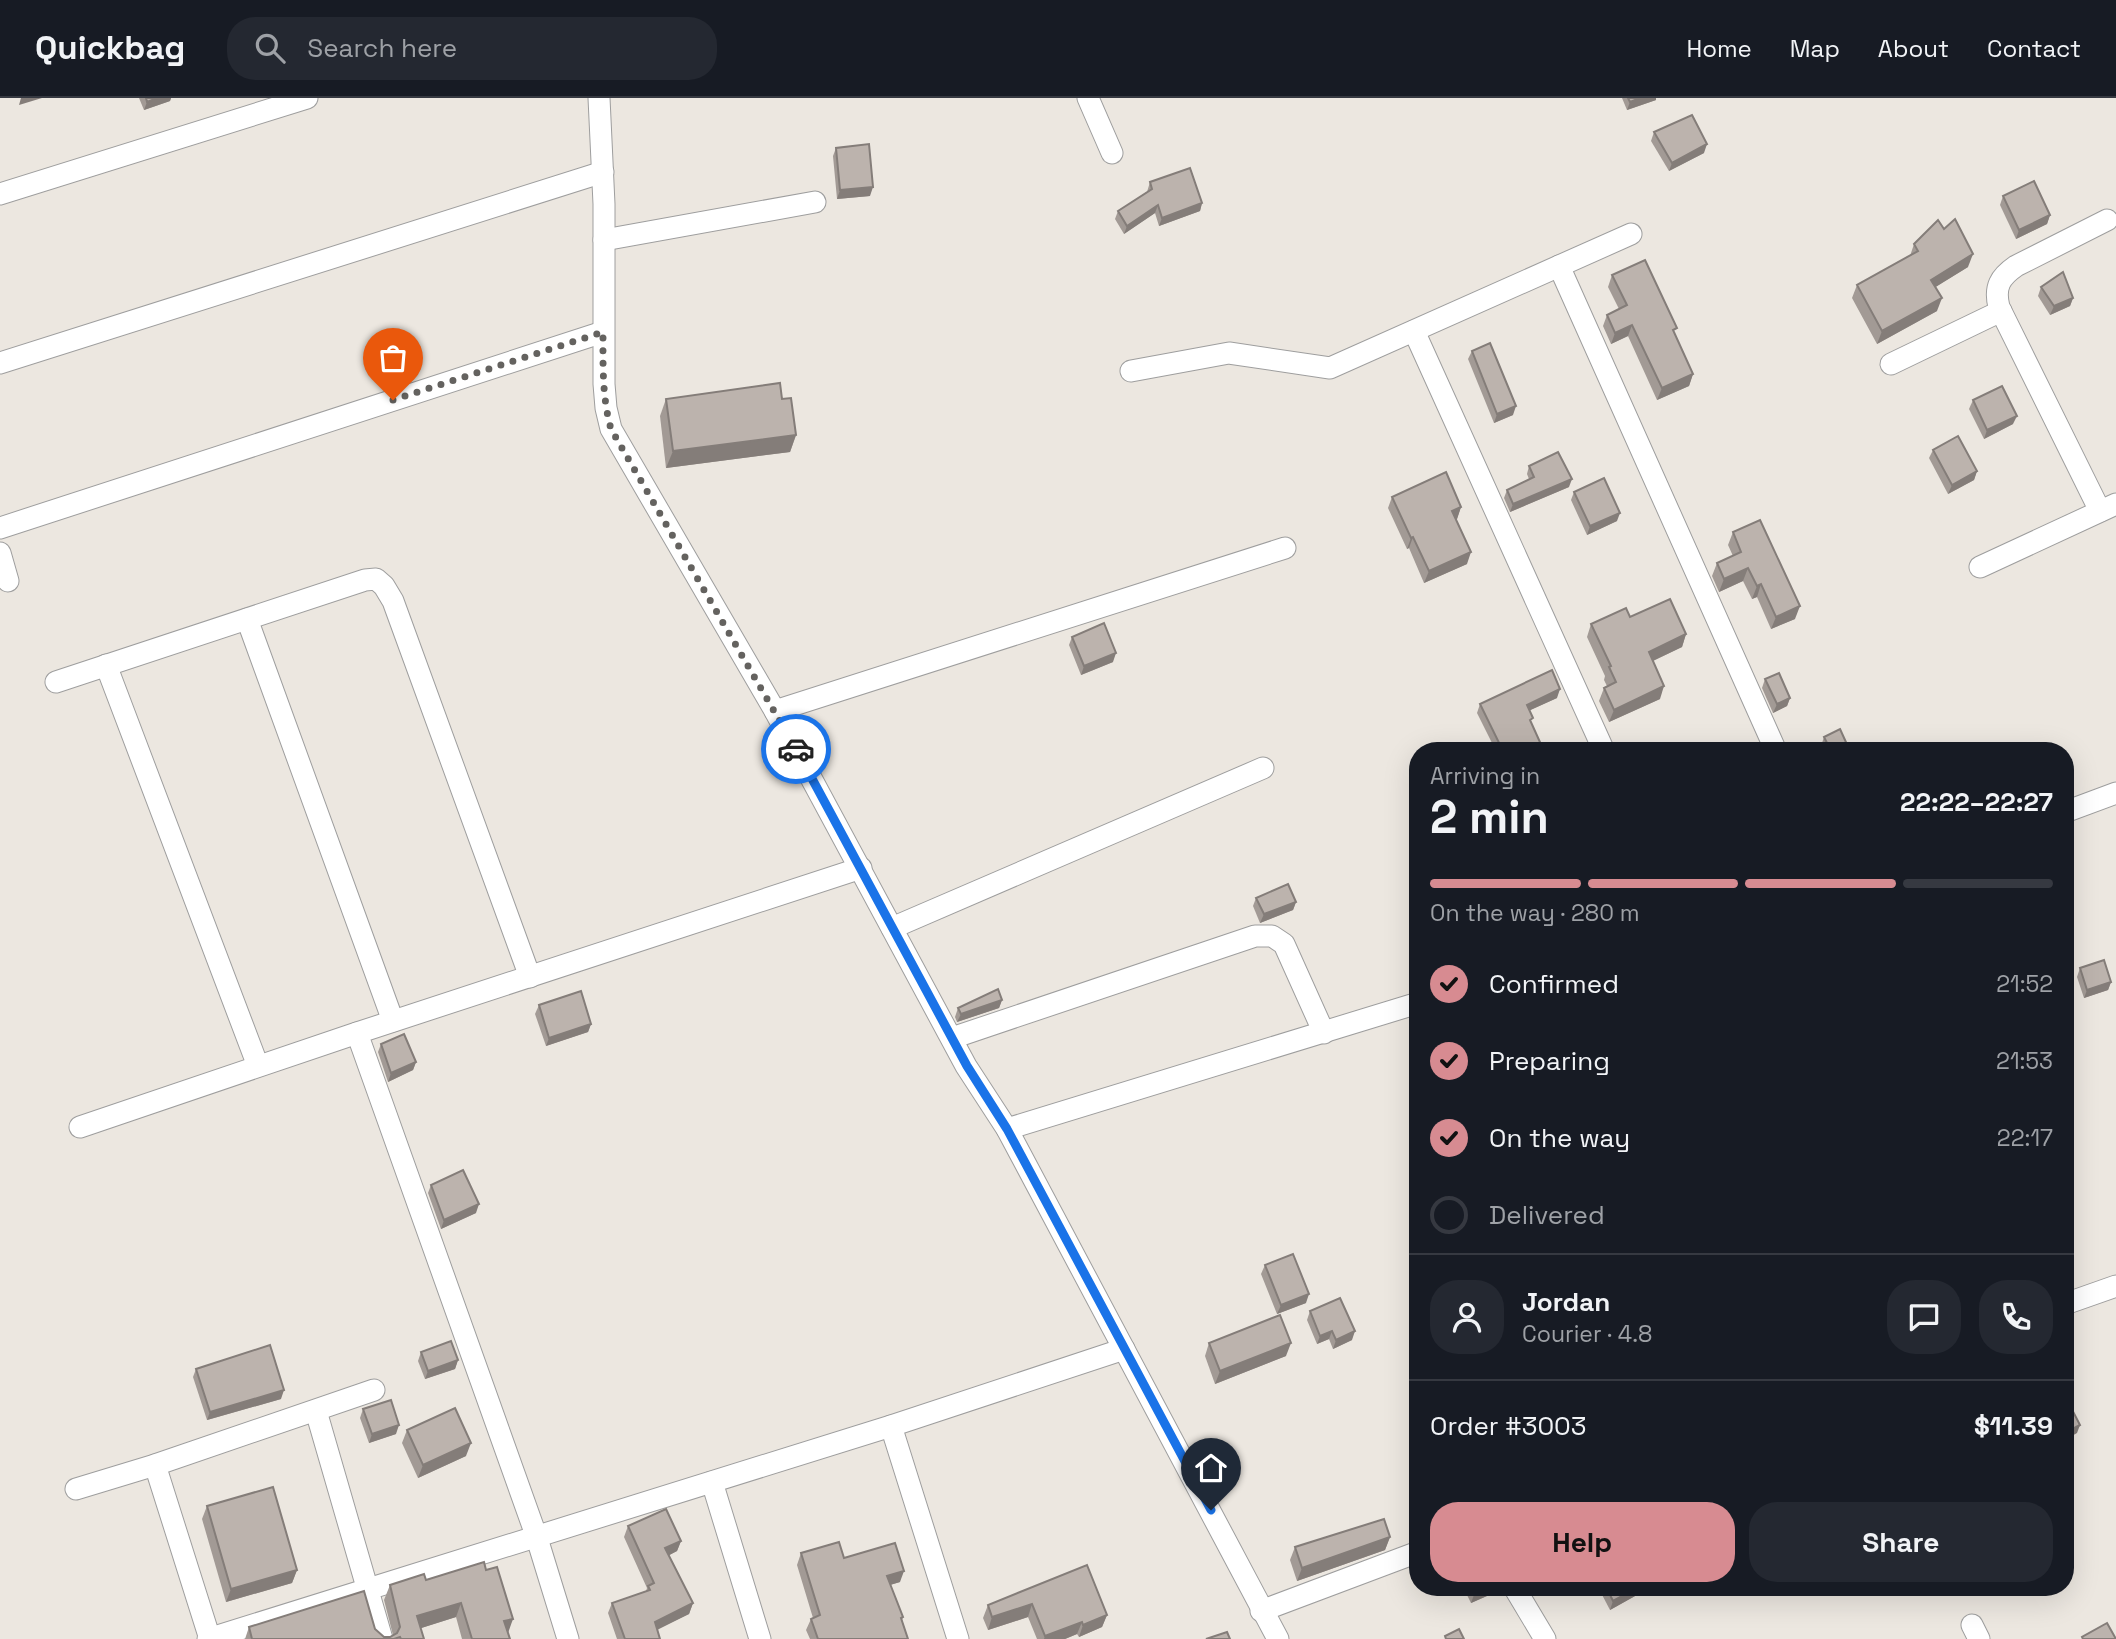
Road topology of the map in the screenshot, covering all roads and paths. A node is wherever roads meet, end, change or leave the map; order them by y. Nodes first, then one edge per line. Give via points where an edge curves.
1 (307, 98) edge
2 (599, 98) edge
3 (1088, 98) edge
4 (1112, 153) dead end
5 (603, 172) junction
6 (0, 194) edge
7 (816, 202) dead end
8 (2107, 220) dead end
9 (1631, 234) dead end
10 (604, 240) junction
11 (1559, 266) junction
12 (2001, 311) junction
13 (1414, 331) junction
14 (603, 332) junction
15 (0, 363) edge
16 (1891, 364) dead end
17 (1131, 371) dead end
18 (2108, 508) edge
19 (0, 528) edge
20 (1284, 548) dead end
21 (0, 553) edge
22 (1980, 567) dead end
23 (8, 581) dead end
24 (247, 619) junction
25 (106, 666) junction
26 (55, 682) dead end
27 (775, 711) junction
28 (1600, 742) edge
29 (1772, 742) edge
30 (1263, 768) dead end
31 (2116, 793) edge
32 (2074, 809) edge
33 (861, 868) junction
34 (892, 928) junction
35 (530, 977) junction
36 (1409, 1010) edge
37 (393, 1021) junction
38 (1324, 1032) junction
39 (356, 1034) junction
40 (951, 1038) junction
41 (258, 1066) junction
42 (80, 1127) dead end
43 (1007, 1129) junction
44 (2116, 1286) edge
45 (2074, 1301) edge
46 (1124, 1349) junction
47 (374, 1390) dead end
48 (316, 1411) junction
49 (891, 1426) junction
50 (155, 1465) junction
51 (712, 1482) junction
52 (76, 1489) dead end
53 (536, 1535) junction
54 (1409, 1555) edge
55 (366, 1590) junction
56 (1519, 1596) edge
57 (1261, 1611) junction
58 (209, 1639) edge
59 (382, 1639) edge
60 (568, 1639) edge
61 (760, 1639) edge
62 (958, 1639) edge
63 (1278, 1639) edge
64 (1545, 1639) edge

1 - 6 street
2 - 5 street
3 - 4 street
5 - 10 street
5 - 15 street
7 - 10 street
8 - 12 street via 2004,274 1996,295
9 - 11 street
10 - 14 street
11 - 13 street
11 - 29 street
12 - 16 street
12 - 18 street
13 - 17 street via 1330,368 1229,353
13 - 28 street
14 - 19 street
14 - 27 street via 611,429
18 - 22 street
20 - 27 street
21 - 23 street
24 - 25 street
24 - 35 street via 365,580 376,579 384,586
24 - 37 street
25 - 26 street
25 - 41 street
27 - 33 street
30 - 34 street
31 - 32 street
33 - 34 street
33 - 35 street
34 - 40 street
35 - 37 street
36 - 38 street
37 - 39 street
38 - 40 street via 1284,944 1272,936 1255,936
38 - 43 street
39 - 41 street
39 - 53 street
40 - 43 street
41 - 42 street
43 - 46 street
44 - 45 street
46 - 49 street
46 - 57 street
47 - 48 street
48 - 50 street
48 - 55 street
49 - 51 street
49 - 62 street
50 - 52 street
50 - 58 street
51 - 53 street
51 - 61 street
53 - 55 street
53 - 60 street
54 - 57 street
55 - 58 street
55 - 59 street
56 - 64 street
57 - 63 street

